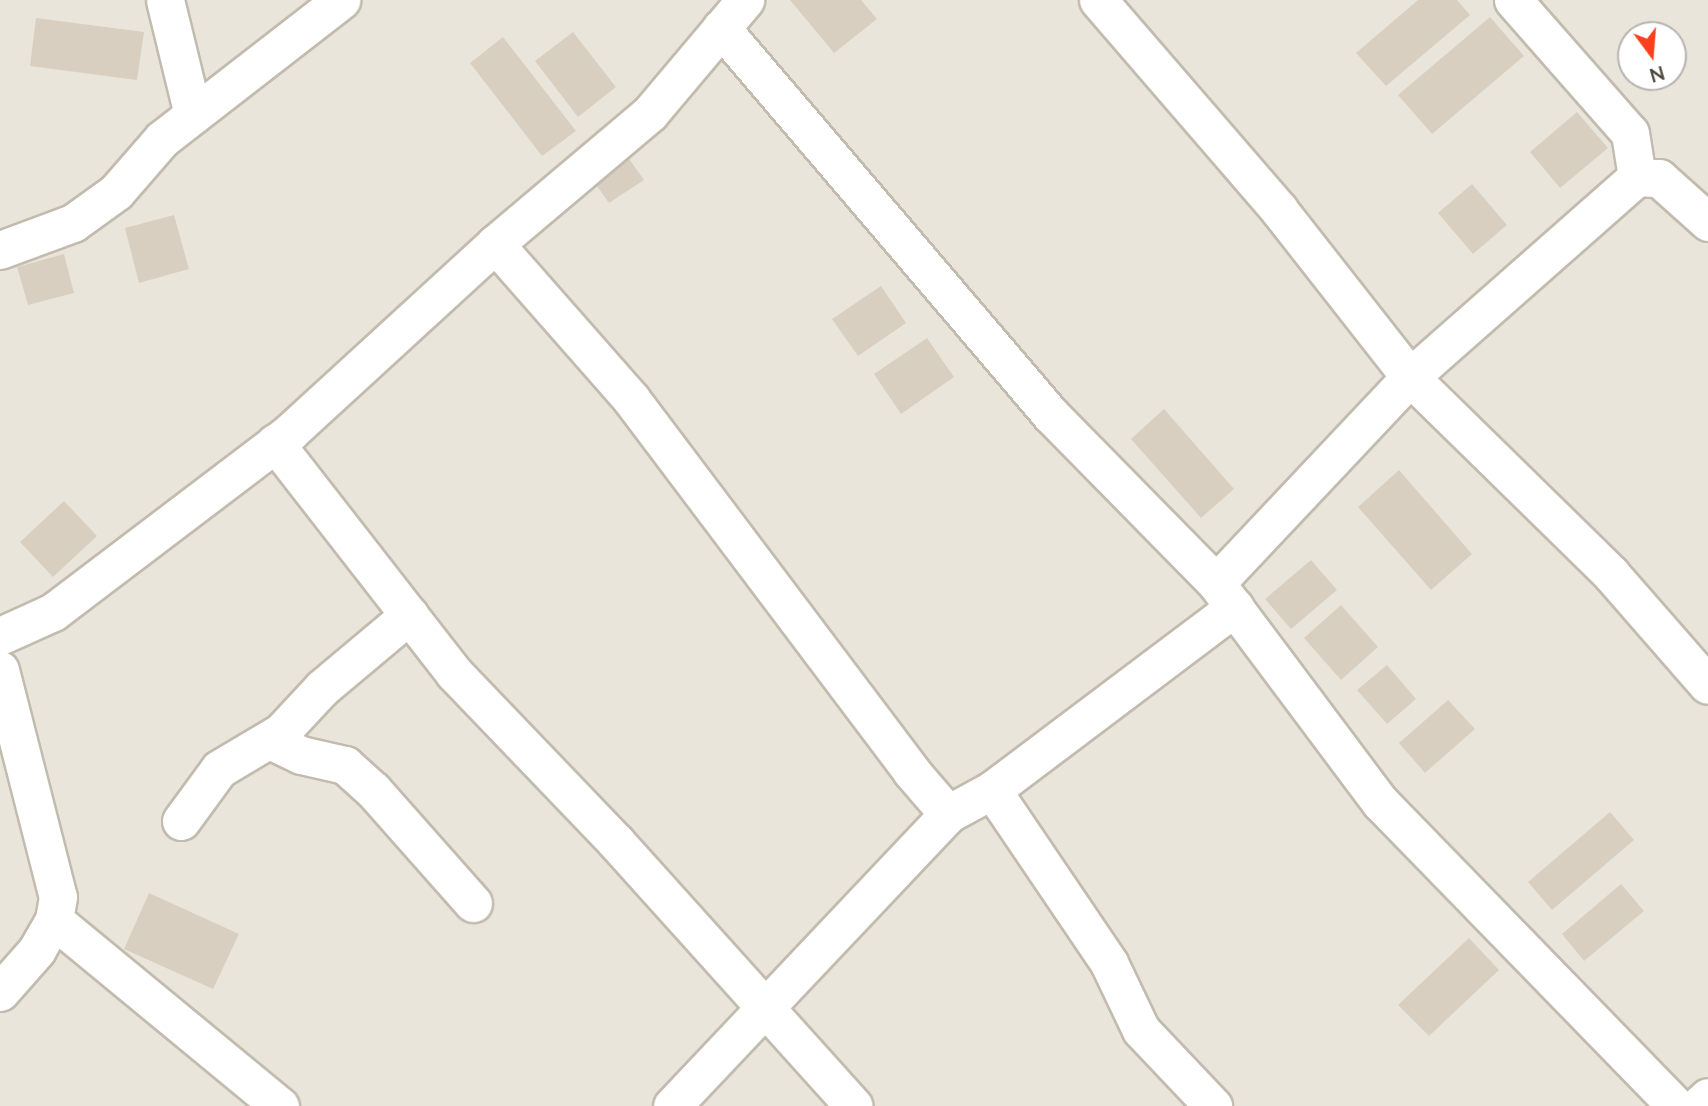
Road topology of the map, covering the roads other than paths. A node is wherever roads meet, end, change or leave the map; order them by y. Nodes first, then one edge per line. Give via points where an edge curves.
1 (166, 0) edge
2 (341, 0) edge
3 (745, 0) edge
4 (1098, 0) edge
5 (1513, 0) edge
6 (721, 29) junction
7 (194, 115) junction
8 (1637, 177) junction
9 (1708, 222) edge
10 (495, 244) junction
11 (0, 250) edge
12 (1410, 377) junction
13 (275, 443) junction
14 (1226, 595) junction
15 (409, 615) junction
16 (0, 636) edge
17 (0, 670) edge
18 (1708, 685) edge
19 (270, 740) junction
20 (992, 790) junction
21 (948, 814) junction
22 (181, 821) dead end
23 (472, 903) dead end
24 (54, 920) junction
25 (0, 992) edge
26 (762, 1009) junction
27 (1708, 1097) edge
28 (279, 1106) edge
29 (672, 1106) edge
30 (854, 1106) edge
31 (1213, 1106) edge
32 (1676, 1106) edge
33 (1699, 1106) edge

1 - 7 street
2 - 7 street
3 - 6 street
4 - 12 street via 1279,210
5 - 8 street via 1630,133
6 - 10 street via 650,113
6 - 14 street via 1051,415
7 - 11 street via 162,139 116,192 73,223
8 - 9 street via 1659,178
8 - 12 street
10 - 13 street
10 - 21 street via 631,399
12 - 14 street
12 - 18 street via 1611,574
13 - 15 street
13 - 16 street via 54,612
14 - 20 street
14 - 32 street via 1380,802
15 - 19 street
15 - 26 street via 454,673 616,842
17 - 24 street via 58,897
19 - 22 street via 219,769
19 - 23 street via 301,755 345,765 373,790
20 - 21 street
20 - 31 street via 1109,963 1141,1030
21 - 26 street
24 - 25 street via 37,950
24 - 28 street
26 - 29 street
26 - 30 street
27 - 33 street

